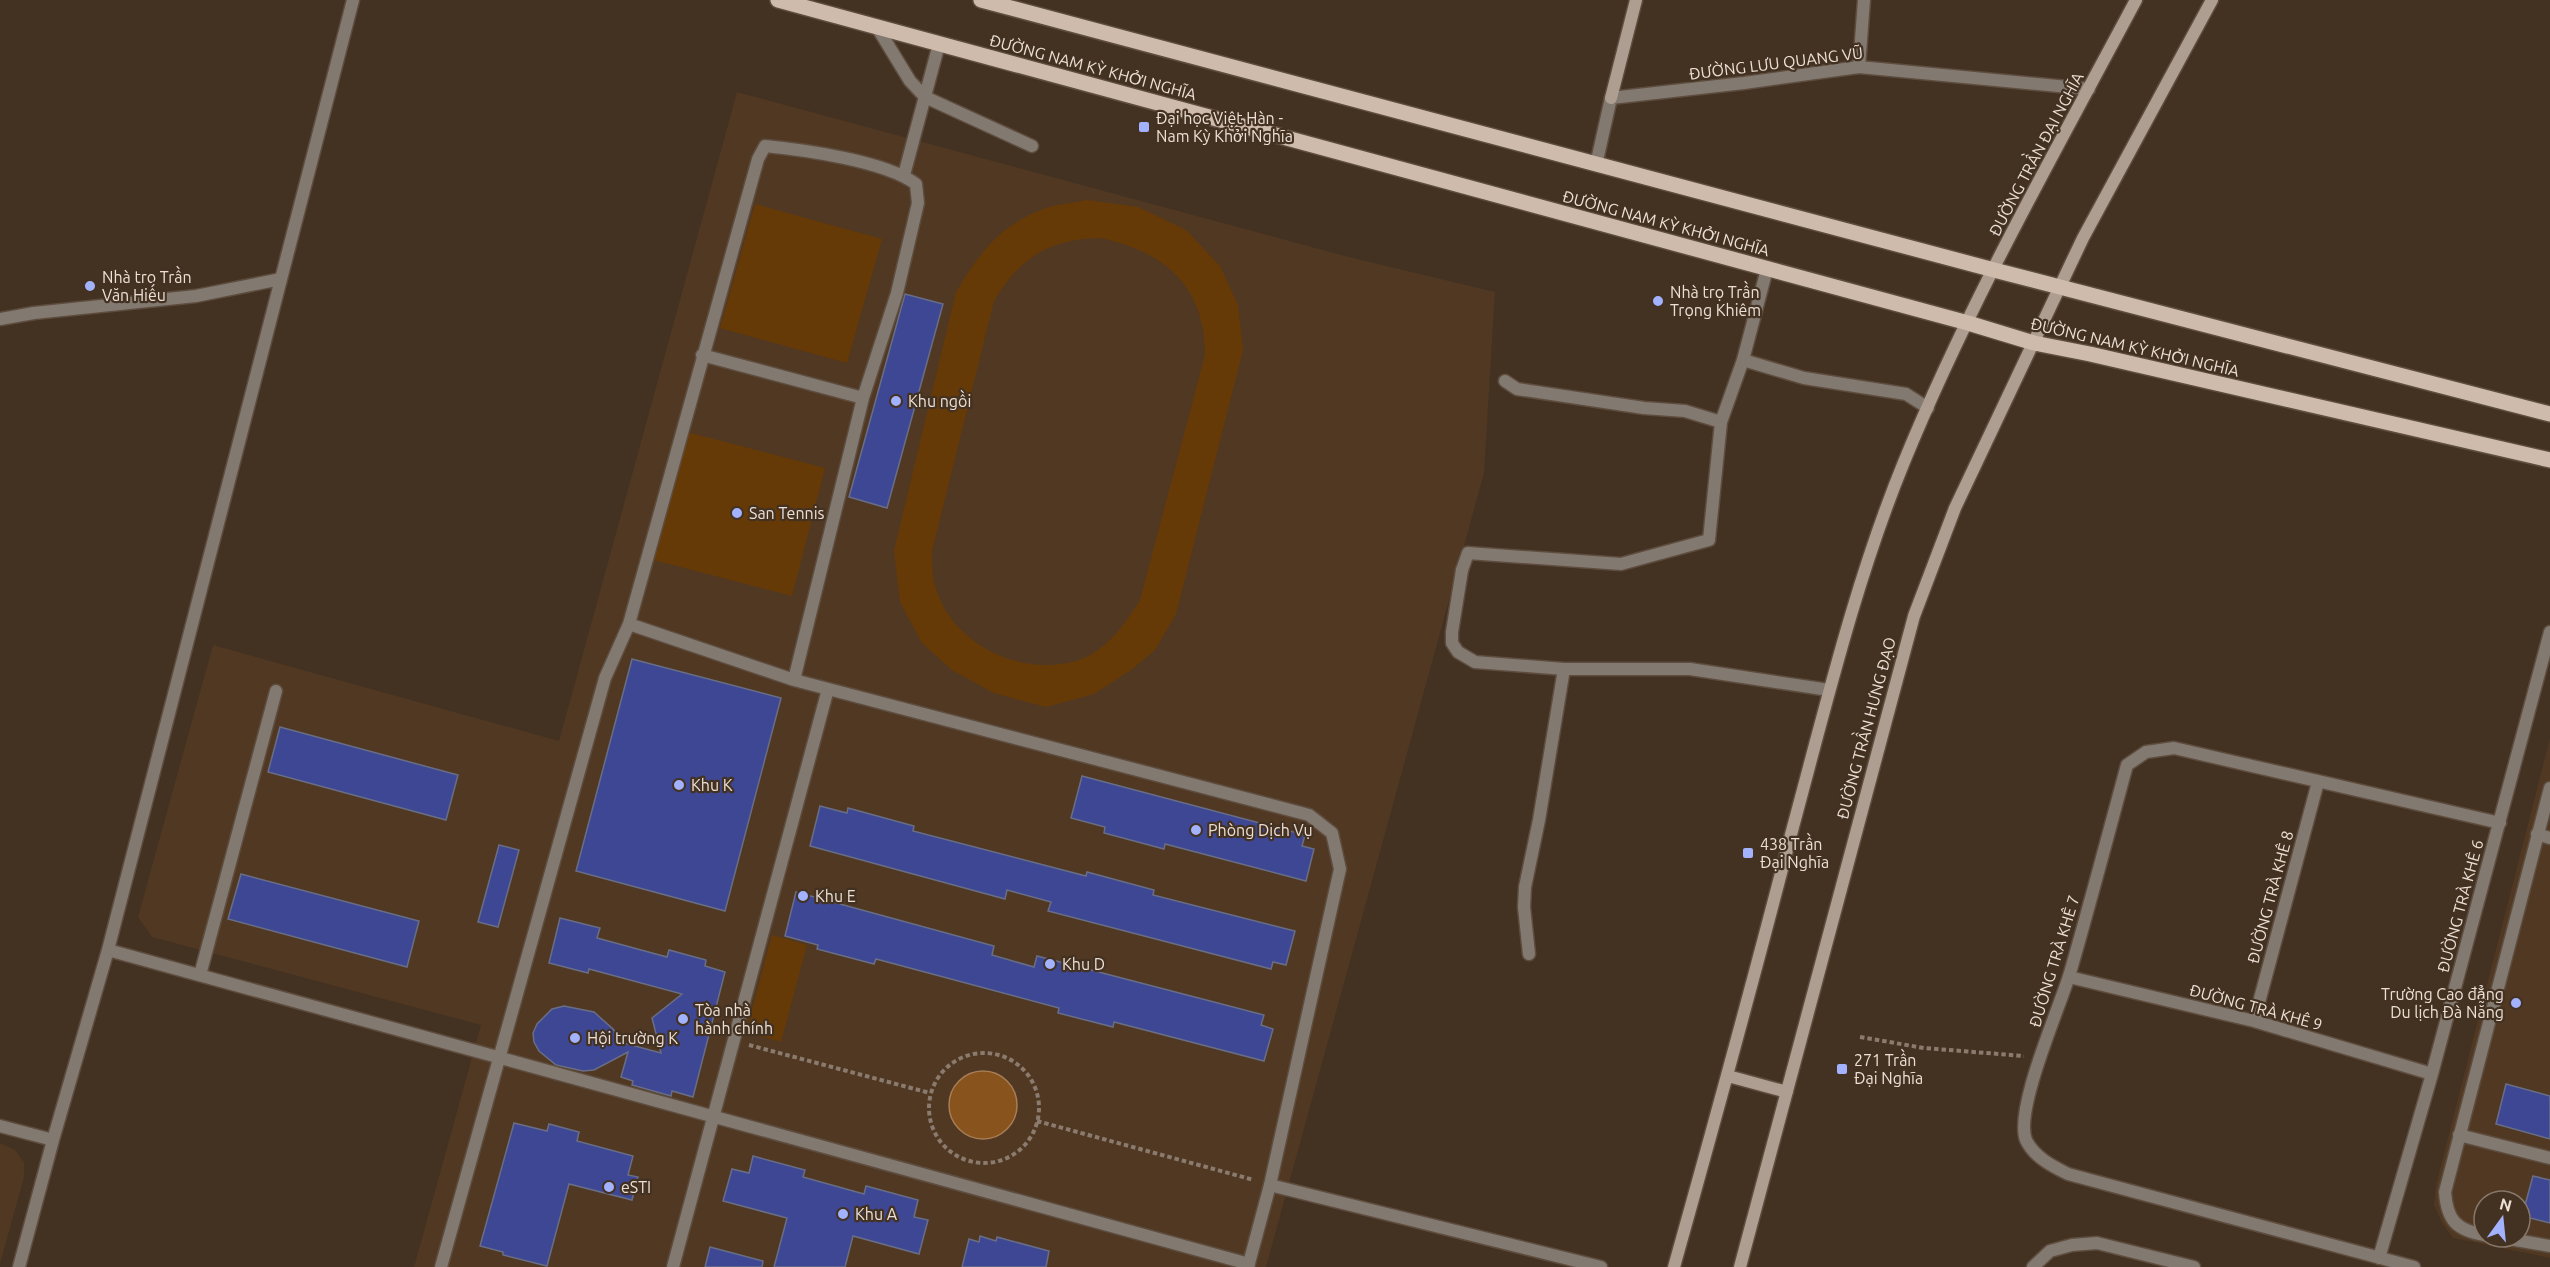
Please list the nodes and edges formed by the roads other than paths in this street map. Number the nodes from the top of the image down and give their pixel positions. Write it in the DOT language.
graph roads {
  1 [pos="353,0"];
  2 [pos="778,0"];
  3 [pos="981,0"];
  4 [pos="1636,0"];
  5 [pos="1864,0"];
  6 [pos="2136,0"];
  7 [pos="2212,0"];
  8 [pos="877,27"];
  9 [pos="939,44"];
  10 [pos="1859,67"];
  11 [pos="2088,89"];
  12 [pos="925,97"];
  13 [pos="1611,98"];
  14 [pos="1032,146"];
  15 [pos="1596,165"];
  16 [pos="903,175"];
  17 [pos="1767,269"];
  18 [pos="1994,270"];
  19 [pos="281,279"];
  20 [pos="2061,288"];
  21 [pos="0,319"];
  22 [pos="1968,323"];
  23 [pos="2034,343"];
  24 [pos="702,355"];
  25 [pos="1743,360"];
  26 [pos="1505,381"];
  27 [pos="863,398"];
  28 [pos="1928,408"];
  29 [pos="2550,414"];
  30 [pos="1720,422"];
  31 [pos="2550,460"];
  32 [pos="629,624"];
  33 [pos="2550,632"];
  34 [pos="1564,669"];
  35 [pos="794,680"];
  36 [pos="828,689"];
  37 [pos="1829,690"];
  38 [pos="276,691"];
  39 [pos="2318,782"];
  40 [pos="2550,788"];
  41 [pos="2500,823"];
  42 [pos="2537,834"];
  43 [pos="2550,838"];
  44 [pos="108,950"];
  45 [pos="1529,954"];
  46 [pos="200,975"];
  47 [pos="2069,976"];
  48 [pos="2254,1021"];
  49 [pos="501,1058"];
  50 [pos="2432,1074"];
  51 [pos="1728,1076"];
  52 [pos="1787,1092"];
  53 [pos="713,1118"];
  54 [pos="0,1126"];
  55 [pos="2459,1135"];
  56 [pos="52,1140"];
  57 [pos="2550,1158"];
  58 [pos="1270,1185"];
  59 [pos="2472,1230"];
  60 [pos="2532,1243"];
  61 [pos="2550,1246"];
  62 [pos="2379,1258"];
  63 [pos="1248,1265"];
  64 [pos="19,1267"];
  65 [pos="441,1267"];
  66 [pos="673,1267"];
  67 [pos="1601,1267"];
  68 [pos="1674,1267"];
  69 [pos="1740,1267"];
  70 [pos="2033,1267"];
  71 [pos="2194,1267"];
  72 [pos="2414,1267"];
  1 -- 19 [label="street"];
  2 -- 8 [label="main road, ĐƯỜNG NAM KỲ KHỞI NGHĨA"];
  3 -- 15 [label="main road"];
  4 -- 13 [label="main road"];
  5 -- 10 [label="street"];
  6 -- 11 [label="main road, ĐƯỜNG TRẦN ĐẠI NGHĨA"];
  7 -- 20 [label="main road"];
  8 -- 9 [label="main road, ĐƯỜNG NAM KỲ KHỞI NGHĨA"];
  8 -- 12 [label="street"];
  9 -- 12 [label="street"];
  9 -- 17 [label="main road, ĐƯỜNG NAM KỲ KHỞI NGHĨA"];
  10 -- 11 [label="street, ĐƯỜNG LƯU QUANG VŨ"];
  10 -- 13 [label="street, ĐƯỜNG LƯU QUANG VŨ"];
  11 -- 18 [label="main road, ĐƯỜNG TRẦN ĐẠI NGHĨA"];
  12 -- 14 [label="street"];
  12 -- 16 [label="street"];
  13 -- 15 [label="street"];
  15 -- 18 [label="main road"];
  16 -- 24 [label="street"];
  16 -- 27 [label="street"];
  17 -- 22 [label="main road, ĐƯỜNG NAM KỲ KHỞI NGHĨA"];
  17 -- 25 [label="street"];
  18 -- 20 [label="main road"];
  18 -- 22 [label="main road, ĐƯỜNG TRẦN ĐẠI NGHĨA"];
  19 -- 21 [label="street"];
  19 -- 44 [label="street"];
  20 -- 23 [label="main road, ĐƯỜNG TRẦN HƯNG ĐẠO"];
  20 -- 29 [label="main road"];
  22 -- 23 [label="main road, ĐƯỜNG NAM KỲ KHỞI NGHĨA"];
  22 -- 28 [label="main road"];
  23 -- 31 [label="main road, ĐƯỜNG NAM KỲ KHỞI NGHĨA"];
  23 -- 52 [label="main road, ĐƯỜNG TRẦN HƯNG ĐẠO"];
  24 -- 27 [label="street"];
  24 -- 32 [label="street"];
  25 -- 28 [label="street"];
  25 -- 30 [label="street"];
  26 -- 30 [label="street"];
  27 -- 35 [label="street"];
  28 -- 37 [label="main road"];
  30 -- 34 [label="street"];
  32 -- 35 [label="street"];
  32 -- 49 [label="street"];
  33 -- 41 [label="street, ĐƯỜNG TRÀ KHÊ 6"];
  34 -- 37 [label="street"];
  34 -- 45 [label="street"];
  35 -- 36 [label="street"];
  36 -- 53 [label="street"];
  36 -- 58 [label="street"];
  37 -- 51 [label="main road"];
  38 -- 46 [label="street"];
  39 -- 41 [label="street, ĐƯỜNG TRÀ KHÊ 7"];
  39 -- 47 [label="street, ĐƯỜNG TRÀ KHÊ 7"];
  39 -- 48 [label="street, ĐƯỜNG TRÀ KHÊ 8"];
  40 -- 42 [label="street"];
  41 -- 50 [label="street, ĐƯỜNG TRÀ KHÊ 6"];
  42 -- 43 [label="street"];
  42 -- 55 [label="street"];
  44 -- 46 [label="street"];
  44 -- 56 [label="street"];
  46 -- 49 [label="street"];
  47 -- 48 [label="street, ĐƯỜNG TRÀ KHÊ 9"];
  47 -- 62 [label="street, ĐƯỜNG TRÀ KHÊ 7"];
  48 -- 50 [label="street, ĐƯỜNG TRÀ KHÊ 9"];
  49 -- 53 [label="street"];
  49 -- 65 [label="street"];
  50 -- 62 [label="street, ĐƯỜNG TRÀ KHÊ 6"];
  51 -- 52 [label="main road"];
  51 -- 68 [label="main road"];
  52 -- 69 [label="main road, ĐƯỜNG TRẦN HƯNG ĐẠO"];
  53 -- 63 [label="street"];
  53 -- 66 [label="street"];
  54 -- 56 [label="street"];
  55 -- 57 [label="street"];
  55 -- 59 [label="street"];
  56 -- 64 [label="street"];
  58 -- 63 [label="street"];
  58 -- 67 [label="street"];
  60 -- 61 [label="street"];
  62 -- 72 [label="street, ĐƯỜNG TRÀ KHÊ 7"];
  70 -- 71 [label="street"];
}
